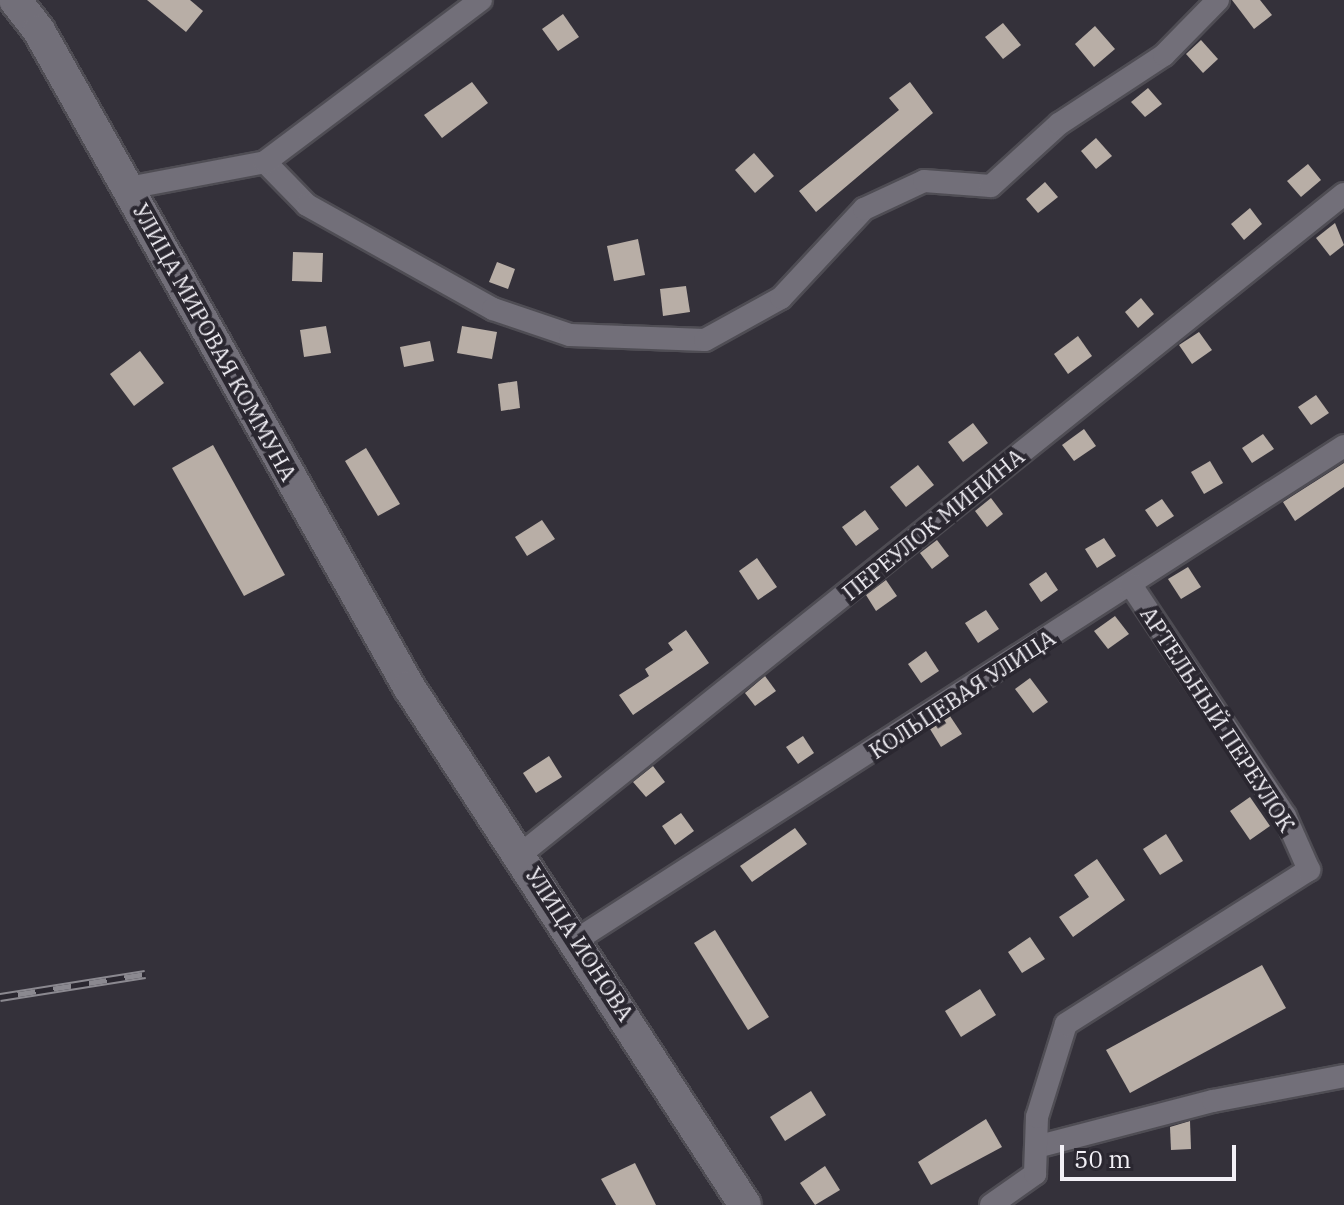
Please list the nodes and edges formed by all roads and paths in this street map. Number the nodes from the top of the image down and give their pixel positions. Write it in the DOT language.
graph roads {
  1 [pos="15,0"];
  2 [pos="481,0"];
  3 [pos="1218,0"];
  4 [pos="265,162"];
  5 [pos="128,188"];
  6 [pos="1344,194"];
  7 [pos="1344,446"];
  8 [pos="1131,585"];
  9 [pos="409,687"];
  10 [pos="521,854"];
  11 [pos="578,939"];
  12 [pos="1344,1076"];
  13 [pos="1036,1147"];
  14 [pos="745,1205"];
  15 [pos="991,1205"];
  1 -- 5 [label="main road, УЛИЦА МИРОВАЯ КОММУНА"];
  2 -- 4 [label="street"];
  3 -- 4 [label="street"];
  4 -- 5 [label="street"];
  5 -- 9 [label="main road, УЛИЦА МИРОВАЯ КОММУНА"];
  6 -- 10 [label="street, ПЕРЕУЛОК МИНИНА"];
  7 -- 8 [label="street, КОЛЬЦЕВАЯ УЛИЦА"];
  8 -- 11 [label="street, КОЛЬЦЕВАЯ УЛИЦА"];
  8 -- 13 [label="street, АРТЕЛЬНЫЙ ПЕРЕУЛОК"];
  9 -- 10 [label="main road, УЛИЦА ИОНОВА"];
  10 -- 11 [label="main road, УЛИЦА ИОНОВА"];
  11 -- 14 [label="main road, УЛИЦА ИОНОВА"];
  12 -- 13 [label="street"];
  13 -- 15 [label="street, АРТЕЛЬНЫЙ ПЕРЕУЛОК"];
}
